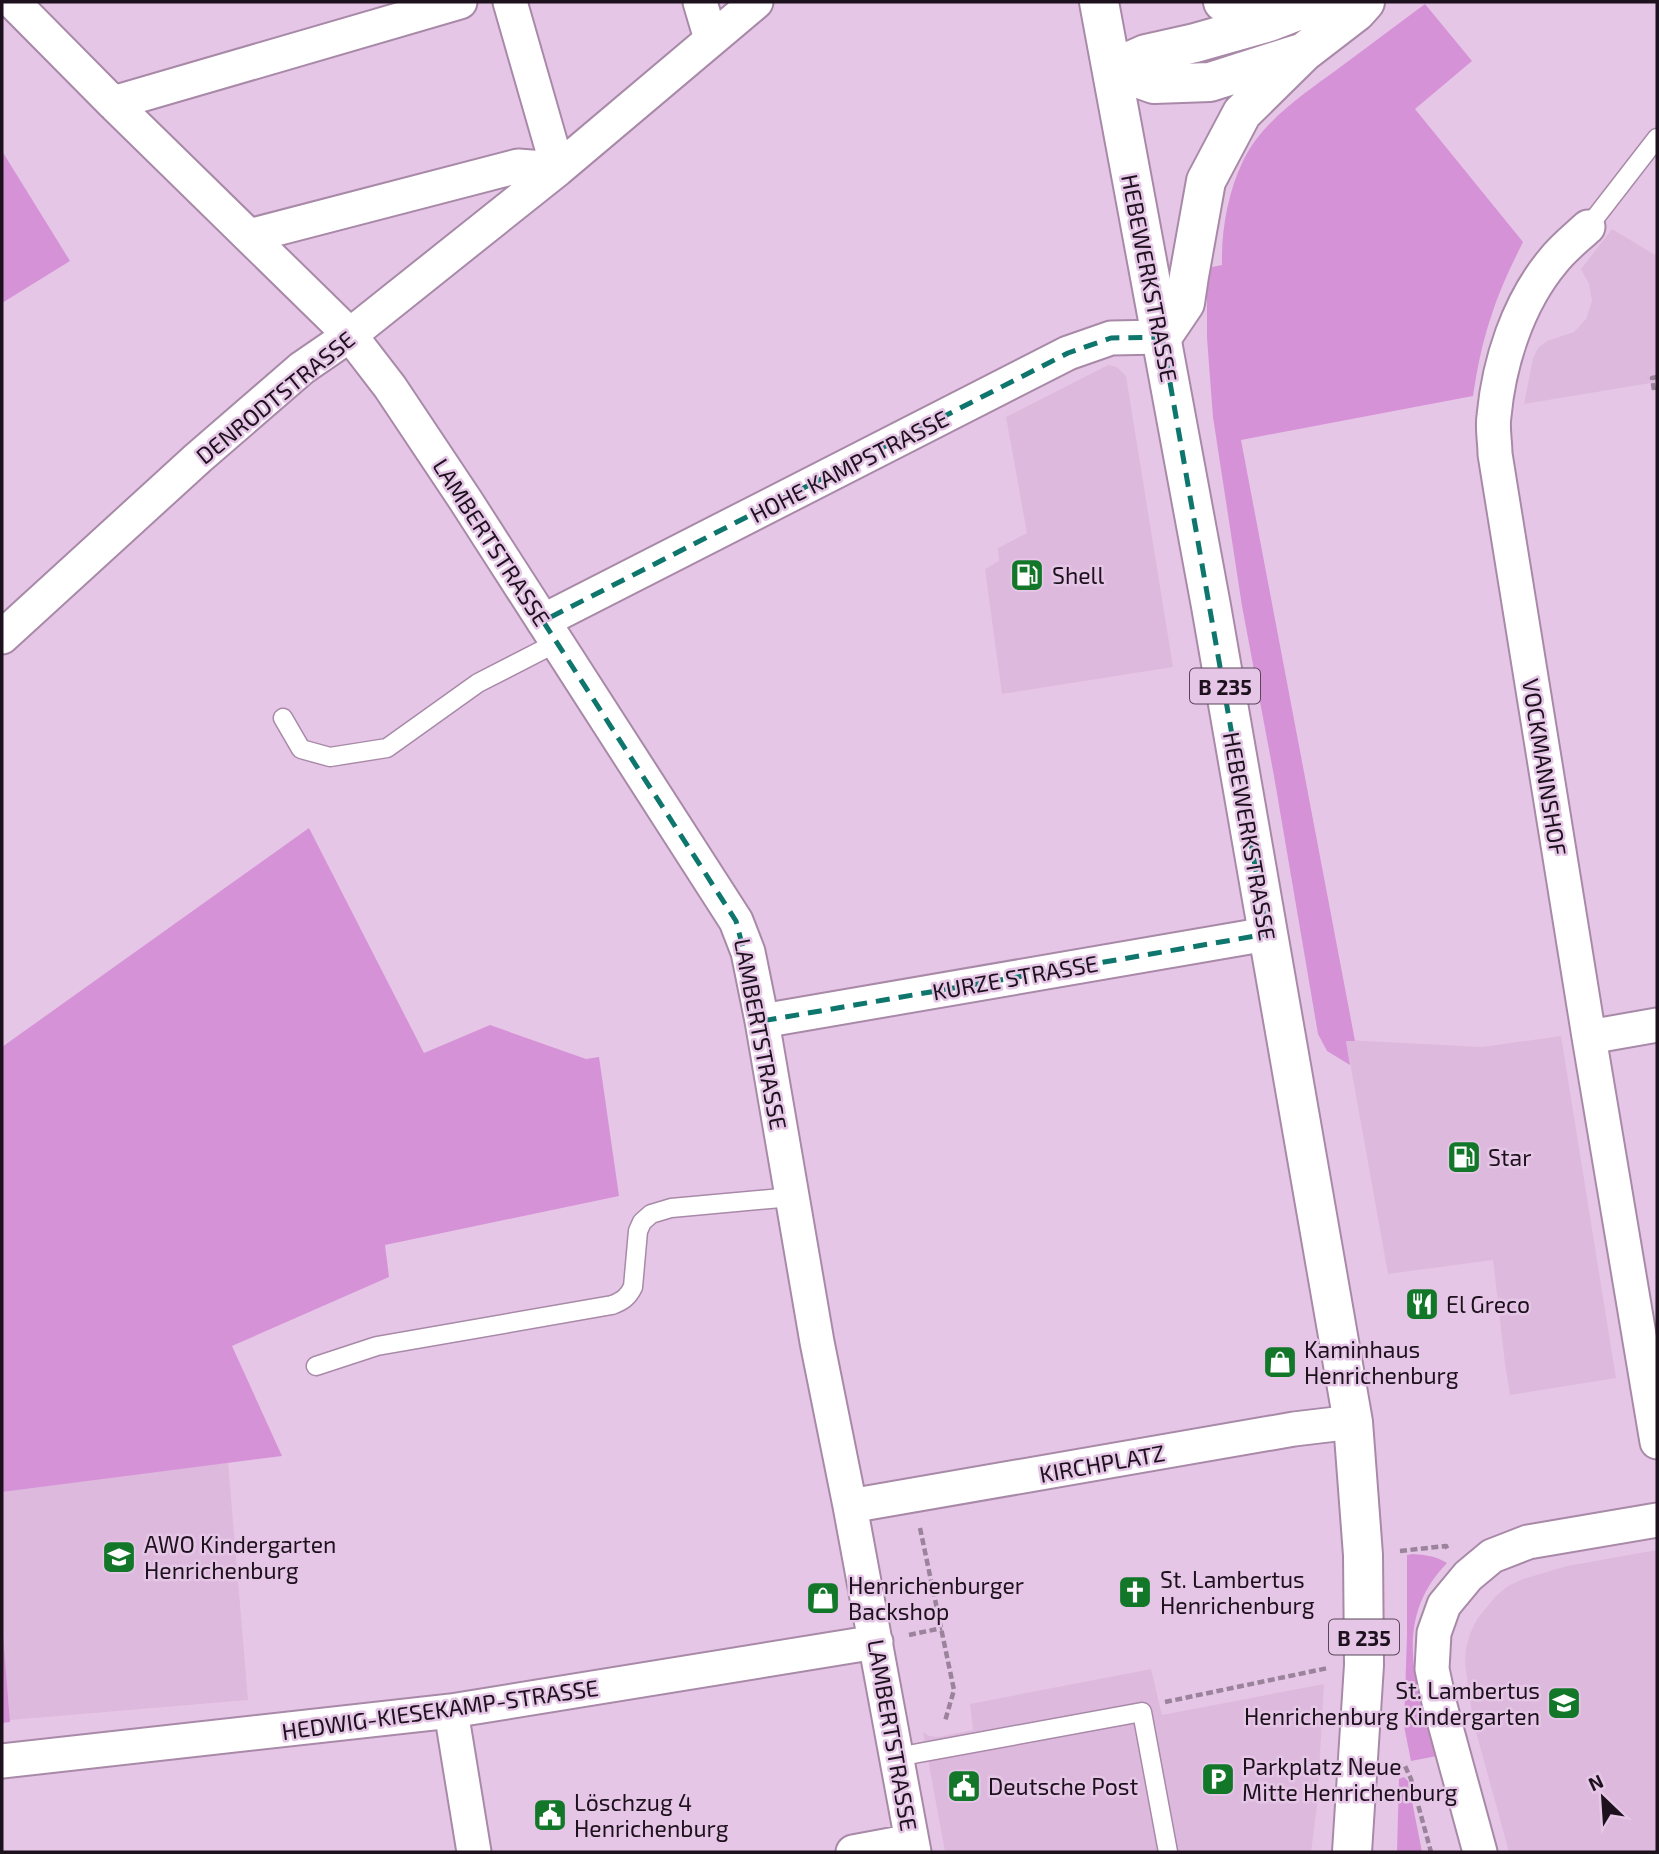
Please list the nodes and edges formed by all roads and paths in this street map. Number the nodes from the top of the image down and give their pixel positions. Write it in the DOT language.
graph roads {
  1 [pos="13,2"];
  2 [pos="460,2"];
  3 [pos="510,2"];
  4 [pos="700,2"];
  5 [pos="756,2"];
  6 [pos="1099,2"];
  7 [pos="1223,2"];
  8 [pos="1298,2"];
  9 [pos="1321,2"];
  10 [pos="1364,2"];
  11 [pos="712,39"];
  12 [pos="1304,52"];
  13 [pos="1112,69"];
  14 [pos="113,103"];
  15 [pos="1657,138"];
  16 [pos="558,169"];
  17 [pos="1588,227"];
  18 [pos="249,236"];
  19 [pos="350,335"];
  20 [pos="1162,337"];
  21 [pos="1657,377"];
  22 [pos="1654,390"];
  23 [pos="551,632"];
  24 [pos="2,637"];
  25 [pos="283,718"];
  26 [pos="1267,934"];
  27 [pos="762,1021"];
  28 [pos="1657,1025"];
  29 [pos="1589,1037"];
  30 [pos="792,1197"];
  31 [pos="316,1366"];
  32 [pos="1353,1422"];
  33 [pos="1657,1442"];
  34 [pos="913,1495"];
  35 [pos="850,1506"];
  36 [pos="1657,1520"];
  37 [pos="1363,1555"];
  38 [pos="1468,1576"];
  39 [pos="876,1642"];
  40 [pos="1364,1665"];
  41 [pos="451,1712"];
  42 [pos="1142,1712"];
  43 [pos="938,1749"];
  44 [pos="897,1757"];
  45 [pos="1358,1758"];
  46 [pos="2,1762"];
  47 [pos="914,1847"];
  48 [pos="474,1852"];
  49 [pos="853,1852"];
  50 [pos="1168,1852"];
  51 [pos="1352,1852"];
  52 [pos="1432,1852"];
  53 [pos="1480,1852"];
  1 -- 14 [label="street, LAMBERTSTRASSE"];
  2 -- 14 [label="street"];
  3 -- 16 [label="street"];
  4 -- 11 [label="street"];
  5 -- 11 [label="street, DENRODTSTRASSE"];
  6 -- 13 [label="main road, HEBEWERKSTRASSE / B 235"];
  7 -- 8 [label="main road"];
  9 -- 13 [label="main road"];
  10 -- 12 [label="main road"];
  11 -- 16 [label="street, DENRODTSTRASSE"];
  12 -- 13 [label="main road"];
  12 -- 20 [label="main road"];
  13 -- 20 [label="main road, HEBEWERKSTRASSE / B 235"];
  14 -- 18 [label="street, LAMBERTSTRASSE"];
  15 -- 17 [label="lane, VOCKMANNSHOF"];
  16 -- 18 [label="street"];
  16 -- 19 [label="street, DENRODTSTRASSE"];
  17 -- 29 [label="street, VOCKMANNSHOF"];
  18 -- 19 [label="street, LAMBERTSTRASSE"];
  19 -- 23 [label="street, LAMBERTSTRASSE"];
  19 -- 24 [label="street, DENRODTSTRASSE"];
  20 -- 23 [label="street, HOHE KAMPSTRASSE"];
  20 -- 26 [label="main road, HEBEWERKSTRASSE / B 235"];
  21 -- 22 [label="path"];
  23 -- 25 [label="lane"];
  23 -- 27 [label="street, LAMBERTSTRASSE"];
  26 -- 27 [label="street, KURZE STRASSE"];
  26 -- 32 [label="main road, HEBEWERKSTRASSE / B 235"];
  27 -- 30 [label="street, LAMBERTSTRASSE"];
  28 -- 29 [label="street"];
  29 -- 33 [label="street, VOCKMANNSHOF"];
  30 -- 31 [label="lane"];
  30 -- 35 [label="street, LAMBERTSTRASSE"];
  32 -- 34 [label="street, KIRCHPLATZ"];
  32 -- 37 [label="main road, B 235"];
  34 -- 35 [label="street, KIRCHPLATZ"];
  34 -- 43 [label="path"];
  35 -- 39 [label="street, LAMBERTSTRASSE"];
  36 -- 38 [label="street"];
  37 -- 38 [label="path"];
  37 -- 40 [label="main road, B 235"];
  38 -- 53 [label="street"];
  39 -- 41 [label="street, HEDWIG-KIESEKAMP-STRASSE"];
  39 -- 44 [label="street, LAMBERTSTRASSE"];
  40 -- 42 [label="path"];
  40 -- 45 [label="main road, B 235"];
  41 -- 46 [label="street, HEDWIG-KIESEKAMP-STRASSE"];
  41 -- 48 [label="street"];
  42 -- 43 [label="lane"];
  42 -- 50 [label="lane"];
  43 -- 44 [label="lane"];
  44 -- 47 [label="street, LAMBERTSTRASSE"];
  45 -- 51 [label="main road, B 235"];
  45 -- 52 [label="path"];
  47 -- 49 [label="street"];
}
